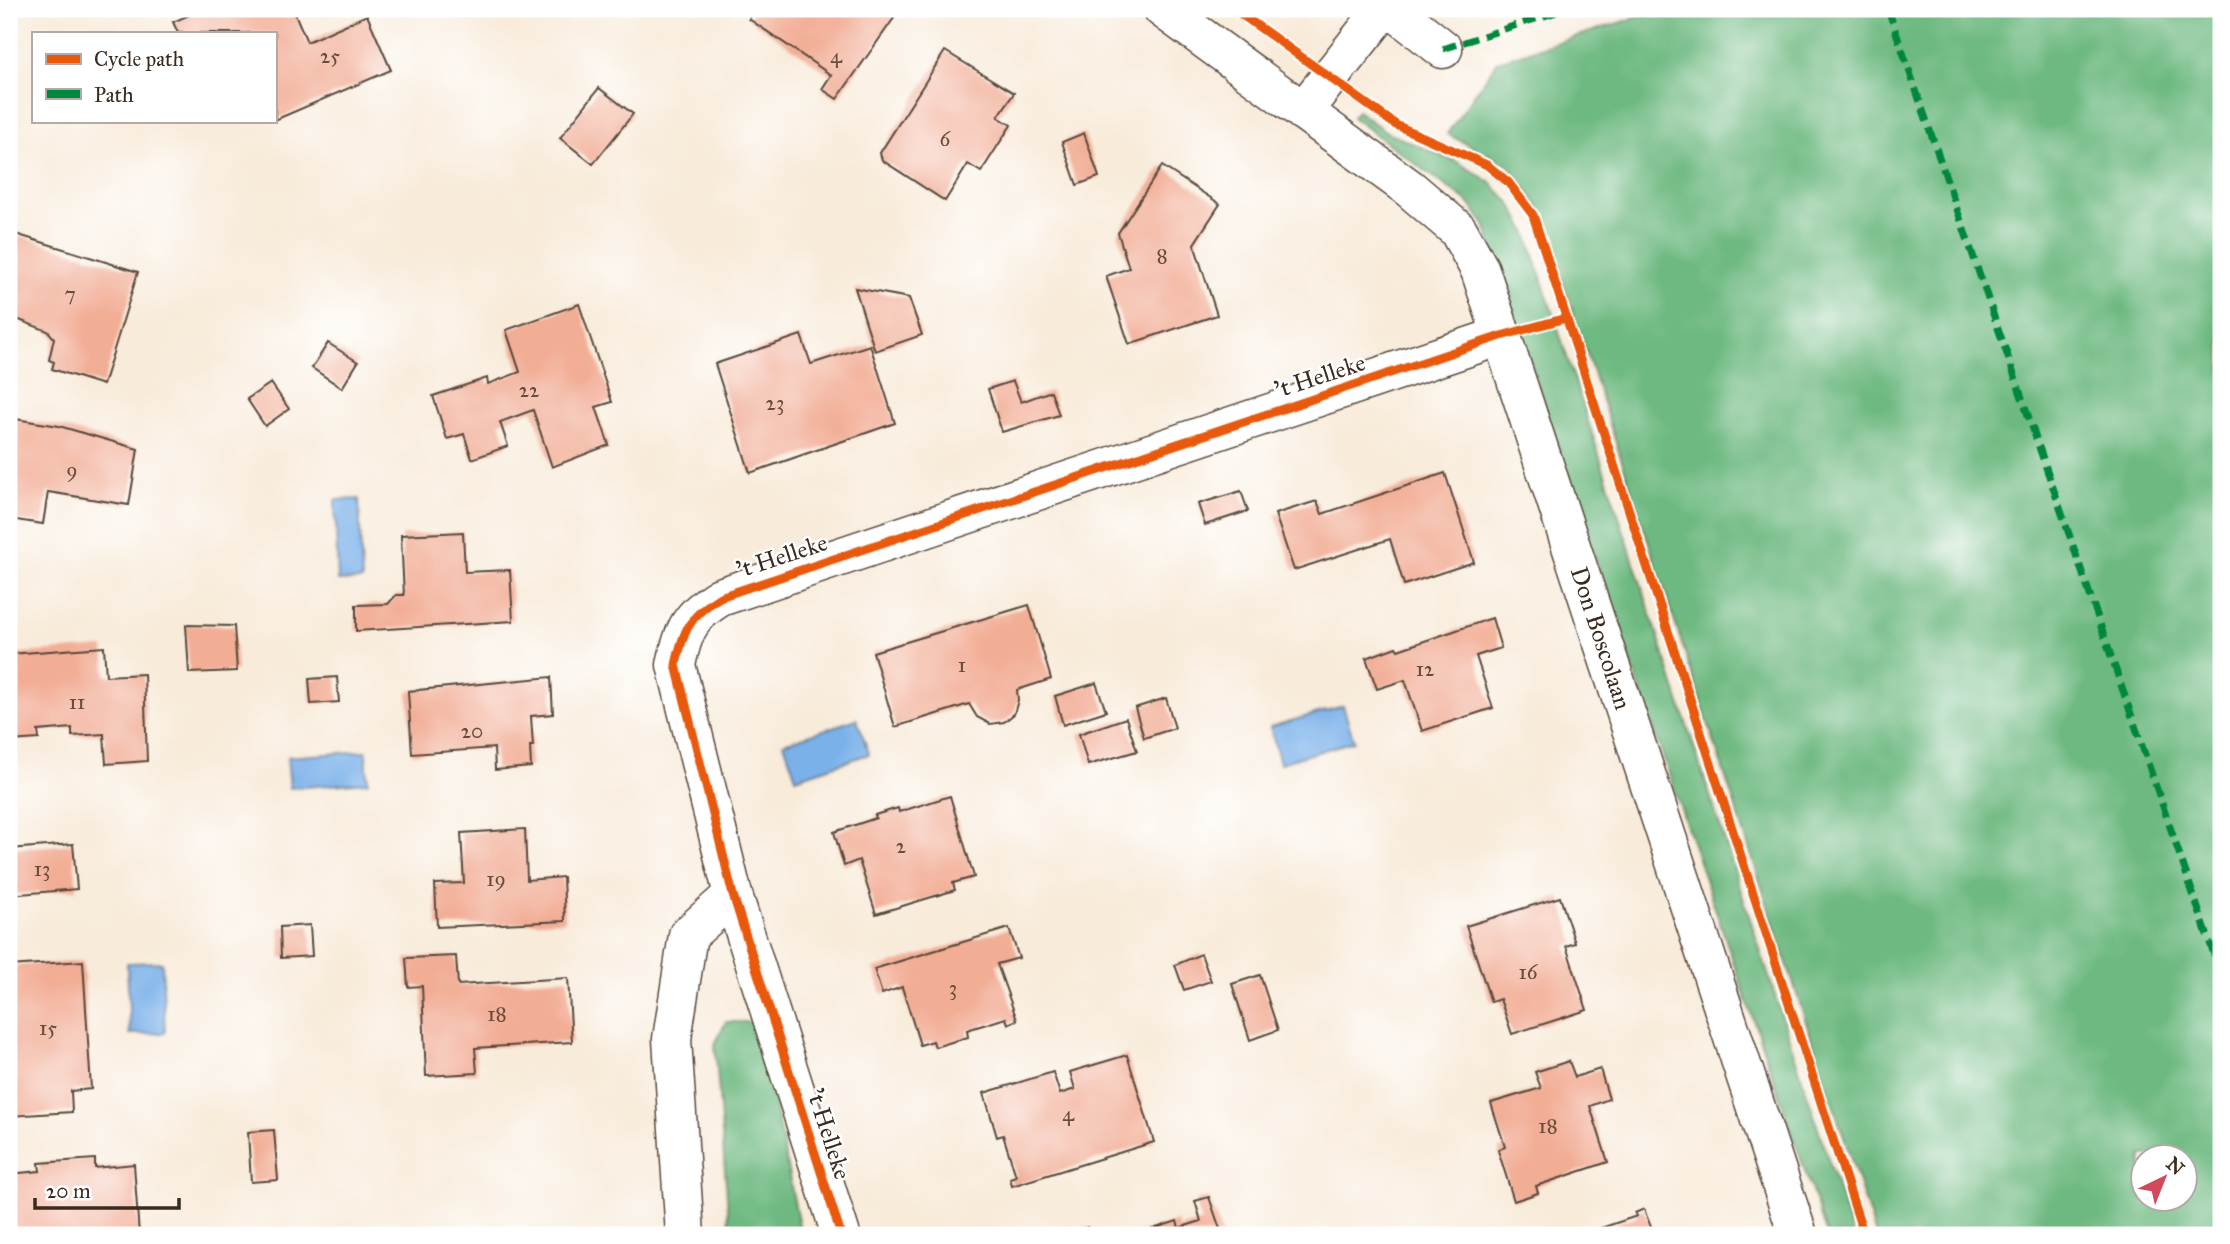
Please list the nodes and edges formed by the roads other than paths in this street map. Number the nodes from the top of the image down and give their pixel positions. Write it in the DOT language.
graph roads {
  1 [pos="1163,9"];
  2 [pos="1383,9"];
  3 [pos="1443,49"];
  4 [pos="1303,111"];
  5 [pos="1501,336"];
  6 [pos="733,895"];
  7 [pos="685,1235"];
  8 [pos="841,1235"];
  9 [pos="1798,1235"];
  1 -- 4 [label="street, Don Boscolaan"];
  2 -- 3 [label="street"];
  2 -- 4 [label="street"];
  4 -- 5 [label="street, Don Boscolaan"];
  5 -- 6 [label="street, 't Helleke"];
  5 -- 9 [label="street, Don Boscolaan"];
  6 -- 7 [label="street"];
  6 -- 8 [label="street, 't Helleke"];
}
